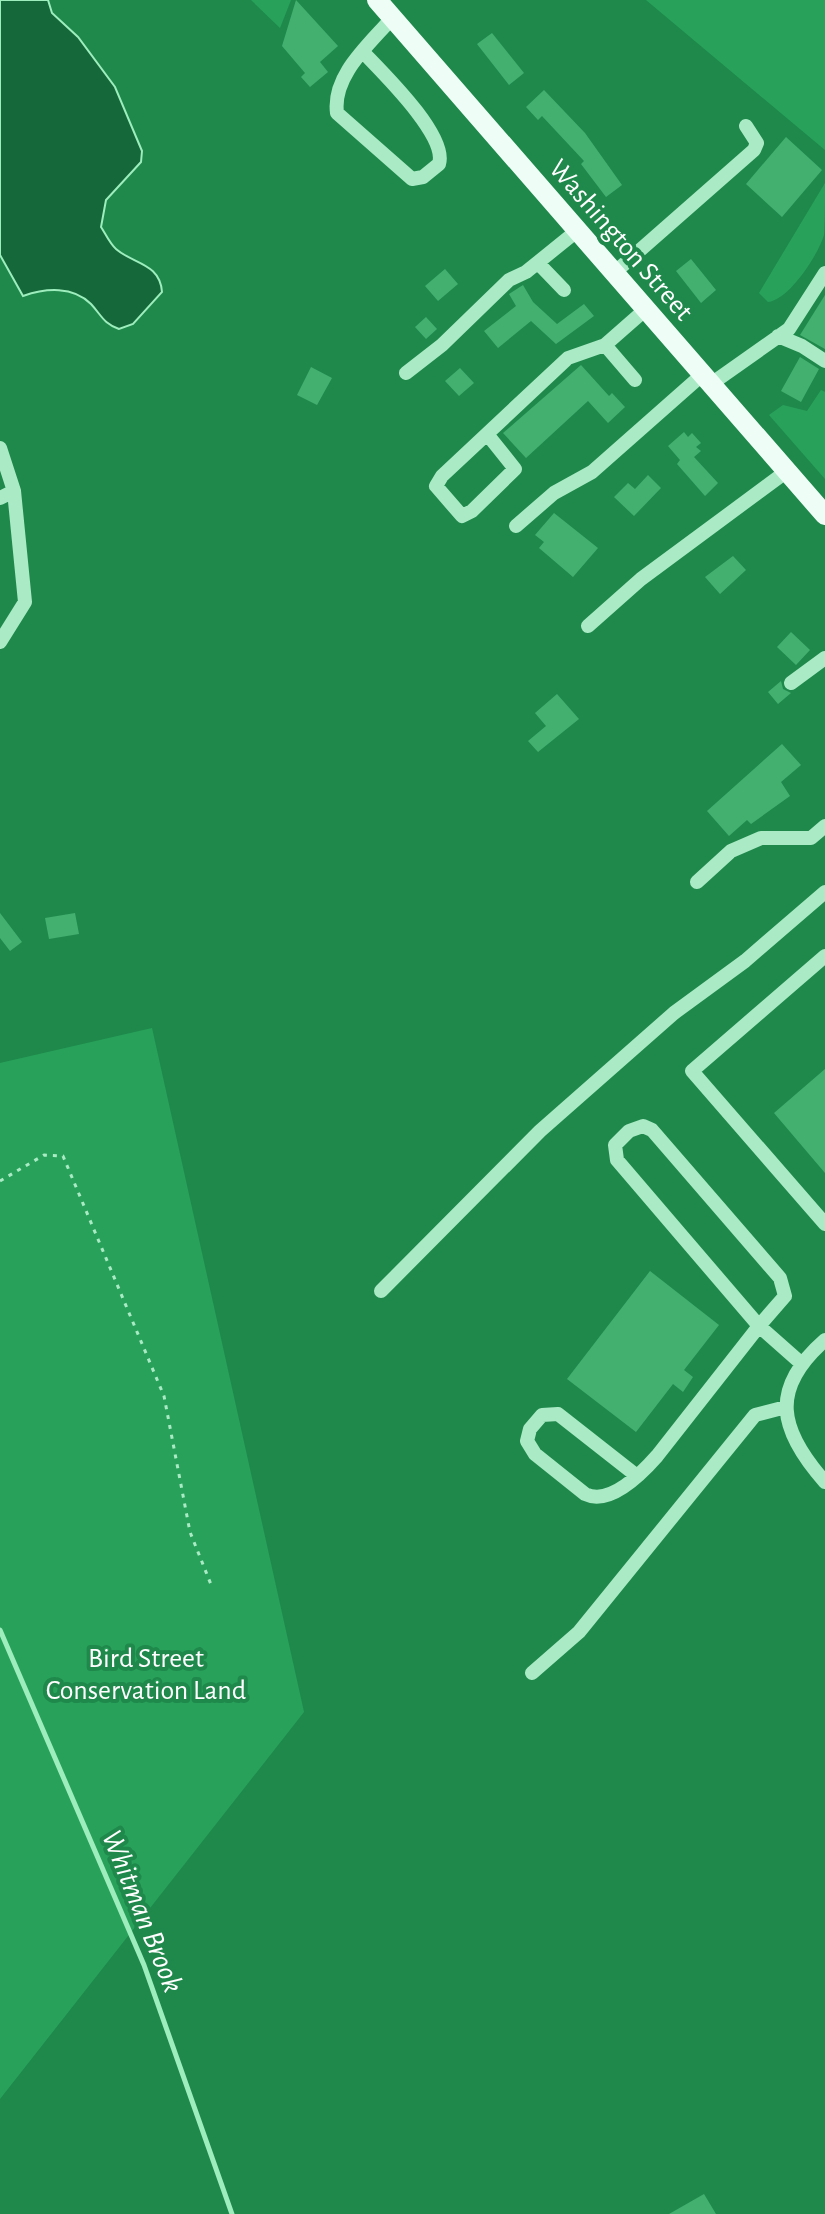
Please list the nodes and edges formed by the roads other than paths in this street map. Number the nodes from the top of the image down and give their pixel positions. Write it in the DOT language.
graph roads {
  1 [pos="377,0"];
  2 [pos="392,18"];
  3 [pos="363,52"];
  4 [pos="746,126"];
  5 [pos="578,230"];
  6 [pos="538,263"];
  7 [pos="614,273"];
  8 [pos="825,273"];
  9 [pos="564,290"];
  10 [pos="646,309"];
  11 [pos="778,336"];
  12 [pos="605,345"];
  13 [pos="825,361"];
  14 [pos="406,373"];
  15 [pos="707,379"];
  16 [pos="635,380"];
  17 [pos="487,434"];
  18 [pos="0,448"];
  19 [pos="787,471"];
  20 [pos="14,491"];
  21 [pos="0,498"];
  22 [pos="825,515"];
  23 [pos="516,526"];
  24 [pos="588,626"];
  25 [pos="0,642"];
  26 [pos="825,658"];
  27 [pos="791,683"];
  28 [pos="825,826"];
  29 [pos="697,882"];
  30 [pos="825,892"];
  31 [pos="825,956"];
  32 [pos="825,1224"];
  33 [pos="381,1291"];
  34 [pos="759,1326"];
  35 [pos="825,1340"];
  36 [pos="802,1364"];
  37 [pos="787,1415"];
  38 [pos="637,1476"];
  39 [pos="825,1482"];
  40 [pos="532,1673"];
  1 -- 2 [label="main road, Washington Street"];
  2 -- 3 [label="street"];
  2 -- 5 [label="main road, Washington Street"];
  3 -- 3 [label="street"];
  4 -- 7 [label="street"];
  5 -- 6 [label="street"];
  5 -- 7 [label="main road, Washington Street"];
  6 -- 9 [label="street"];
  6 -- 14 [label="street"];
  7 -- 10 [label="main road, Washington Street"];
  8 -- 11 [label="street"];
  10 -- 12 [label="street"];
  10 -- 15 [label="main road, Washington Street"];
  11 -- 13 [label="street"];
  11 -- 15 [label="street"];
  12 -- 16 [label="street"];
  12 -- 17 [label="street"];
  15 -- 19 [label="main road, Washington Street"];
  15 -- 23 [label="street"];
  17 -- 17 [label="street"];
  18 -- 20 [label="street"];
  19 -- 22 [label="main road, Washington Street"];
  19 -- 24 [label="street"];
  20 -- 21 [label="street"];
  20 -- 25 [label="street"];
  26 -- 27 [label="street"];
  28 -- 29 [label="street"];
  30 -- 33 [label="street"];
  31 -- 32 [label="street"];
  34 -- 34 [label="street"];
  34 -- 36 [label="street"];
  34 -- 38 [label="street"];
  35 -- 36 [label="street"];
  36 -- 37 [label="street"];
  37 -- 39 [label="street"];
  37 -- 40 [label="street"];
  38 -- 38 [label="street"];
}
